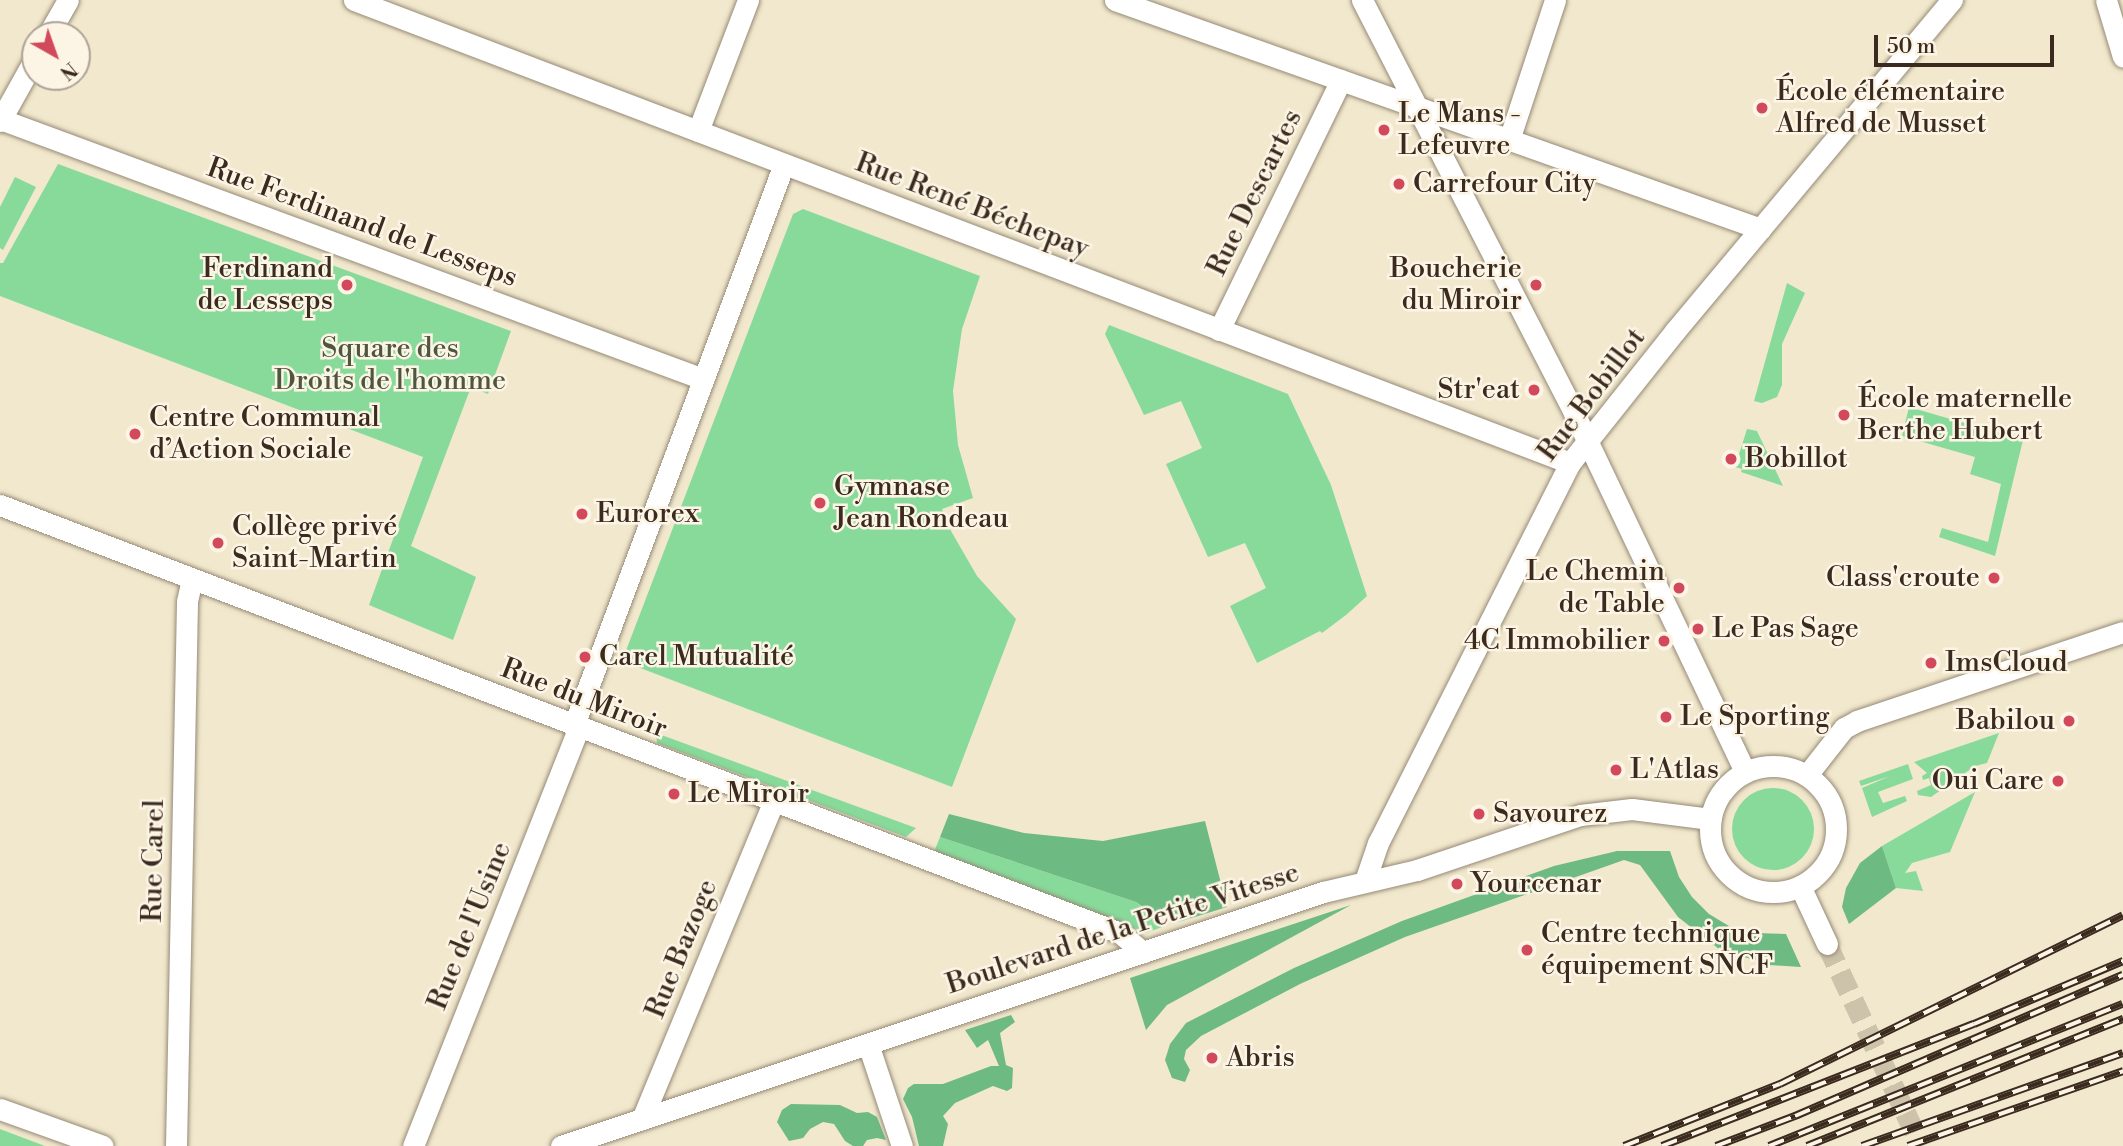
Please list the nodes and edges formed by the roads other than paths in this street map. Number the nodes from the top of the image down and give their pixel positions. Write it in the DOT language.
graph roads {
  1 [pos="68,0"];
  2 [pos="354,0"];
  3 [pos="748,0"];
  4 [pos="1115,0"];
  5 [pos="1362,0"];
  6 [pos="1555,0"];
  7 [pos="1952,0"];
  8 [pos="2106,0"];
  9 [pos="394,7"];
  10 [pos="56,21"];
  11 [pos="2123,57"];
  12 [pos="1341,80"];
  13 [pos="21,83"];
  14 [pos="1417,108"];
  15 [pos="0,120"];
  16 [pos="698,131"];
  17 [pos="1508,140"];
  18 [pos="784,164"];
  19 [pos="1761,229"];
  20 [pos="1219,330"];
  21 [pos="703,379"];
  22 [pos="1587,440"];
  23 [pos="1570,463"];
  24 [pos="0,505"];
  25 [pos="192,579"];
  26 [pos="2123,632"];
  27 [pos="577,726"];
  28 [pos="1745,772"];
  29 [pos="1807,775"];
  30 [pos="774,801"];
  31 [pos="1710,819"];
  32 [pos="1365,881"];
  33 [pos="1800,886"];
  34 [pos="1827,944"];
  35 [pos="1143,952"];
  36 [pos="868,1044"];
  37 [pos="0,1109"];
  38 [pos="642,1119"];
  39 [pos="103,1146"];
  40 [pos="176,1146"];
  41 [pos="413,1146"];
  42 [pos="561,1146"];
  43 [pos="901,1146"];
  1 -- 10 [label="street"];
  2 -- 9 [label="street, Rue René Béchepay"];
  3 -- 16 [label="street"];
  4 -- 12 [label="street"];
  5 -- 14 [label="street"];
  6 -- 17 [label="street"];
  7 -- 19 [label="street, Rue Bobillot"];
  8 -- 11 [label="street"];
  9 -- 16 [label="street, Rue René Béchepay"];
  12 -- 14 [label="street"];
  12 -- 20 [label="street, Rue Descartes"];
  13 -- 15 [label="street"];
  14 -- 17 [label="street"];
  14 -- 22 [label="street"];
  15 -- 21 [label="street, Rue Ferdinand de Lesseps"];
  16 -- 18 [label="street, Rue René Béchepay"];
  17 -- 19 [label="street"];
  18 -- 20 [label="street, Rue René Béchepay"];
  18 -- 21 [label="street, Rue de l'Usine"];
  19 -- 22 [label="street, Rue Bobillot"];
  20 -- 23 [label="street, Rue René Béchepay"];
  21 -- 27 [label="street, Rue de l'Usine"];
  22 -- 23 [label="street, Rue Bobillot"];
  22 -- 28 [label="street"];
  23 -- 32 [label="street, Rue Bobillot"];
  24 -- 25 [label="street, Rue du Miroir"];
  25 -- 27 [label="street, Rue du Miroir"];
  25 -- 40 [label="street, Rue Carel"];
  26 -- 29 [label="street"];
  27 -- 30 [label="street, Rue du Miroir"];
  27 -- 41 [label="street, Rue de l'Usine"];
  28 -- 29 [label="street"];
  28 -- 31 [label="street"];
  29 -- 33 [label="street"];
  30 -- 35 [label="street, Rue du Miroir"];
  30 -- 38 [label="street, Rue Bazoge"];
  31 -- 32 [label="street, Boulevard de la Petite Vitesse"];
  31 -- 33 [label="street"];
  32 -- 35 [label="street, Boulevard de la Petite Vitesse"];
  33 -- 34 [label="street"];
  35 -- 36 [label="street, Boulevard de la Petite Vitesse"];
  36 -- 38 [label="street, Boulevard de la Petite Vitesse"];
  36 -- 43 [label="street"];
  37 -- 39 [label="street"];
  38 -- 42 [label="street, Boulevard de la Petite Vitesse"];
}
